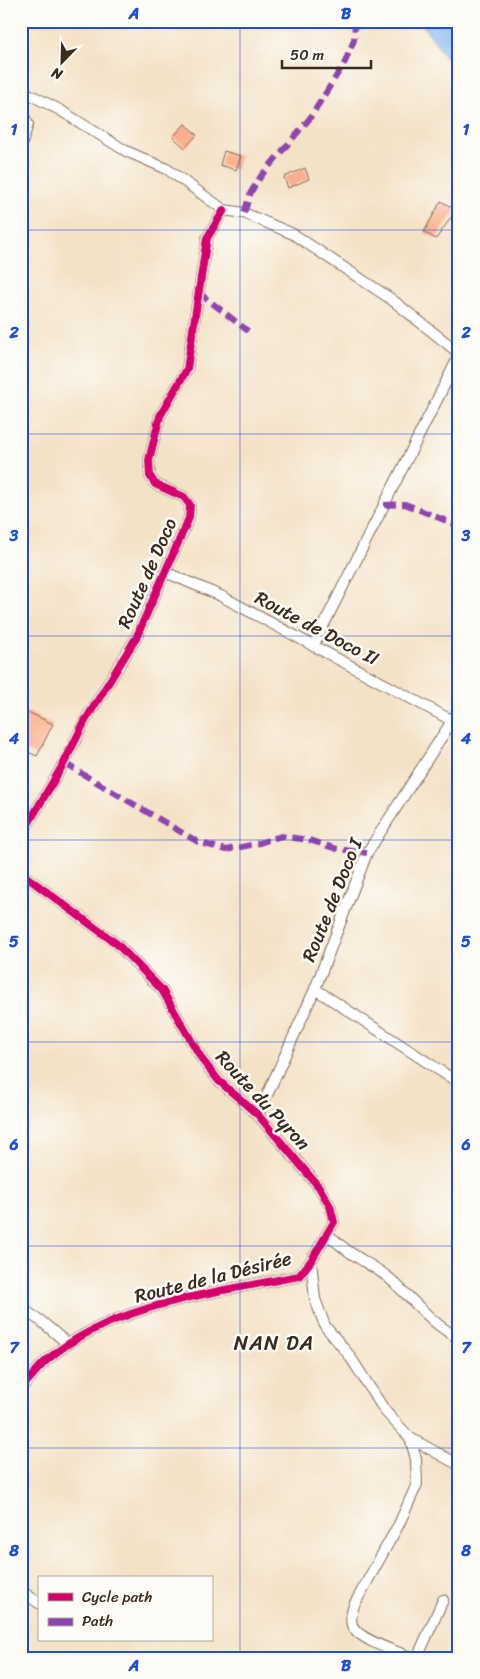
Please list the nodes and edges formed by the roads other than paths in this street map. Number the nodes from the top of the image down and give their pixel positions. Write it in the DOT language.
graph roads {
  1 [pos="21,90"];
  2 [pos="21,111"];
  3 [pos="21,146"];
  4 [pos="224,210"];
  5 [pos="459,355"];
  6 [pos="165,572"];
  7 [pos="313,646"];
  8 [pos="459,710"];
  9 [pos="451,720"];
  10 [pos="21,836"];
  11 [pos="21,873"];
  12 [pos="315,989"];
  13 [pos="459,1083"];
  14 [pos="258,1115"];
  15 [pos="327,1234"];
  16 [pos="312,1261"];
  17 [pos="21,1308"];
  18 [pos="459,1338"];
  19 [pos="68,1344"];
  20 [pos="21,1388"];
  21 [pos="410,1438"];
  22 [pos="459,1465"];
  23 [pos="21,1591"];
  24 [pos="443,1600"];
  25 [pos="38,1602"];
  26 [pos="413,1658"];
  27 [pos="418,1658"];
  1 -- 4 [label="street"];
  2 -- 3 [label="street"];
  4 -- 5 [label="street"];
  4 -- 6 [label="street, Route de Doco"];
  5 -- 7 [label="street"];
  6 -- 7 [label="street, Route de Doco II"];
  6 -- 10 [label="street, Route de Doco"];
  7 -- 9 [label="street, Route de Doco II"];
  8 -- 9 [label="street, Route de Doco I"];
  9 -- 12 [label="street, Route de Doco I"];
  11 -- 14 [label="street, Route du Pyron"];
  12 -- 13 [label="street"];
  12 -- 14 [label="street, Route de Doco I"];
  14 -- 15 [label="street, Route du Pyron"];
  15 -- 16 [label="street, Route du Pyron"];
  15 -- 18 [label="street"];
  16 -- 19 [label="street, Route de la Désirée"];
  16 -- 21 [label="street"];
  17 -- 19 [label="street"];
  19 -- 20 [label="street, Route de la Désirée"];
  21 -- 22 [label="street"];
  21 -- 26 [label="street"];
  23 -- 25 [label="street"];
  24 -- 27 [label="street"];
}
